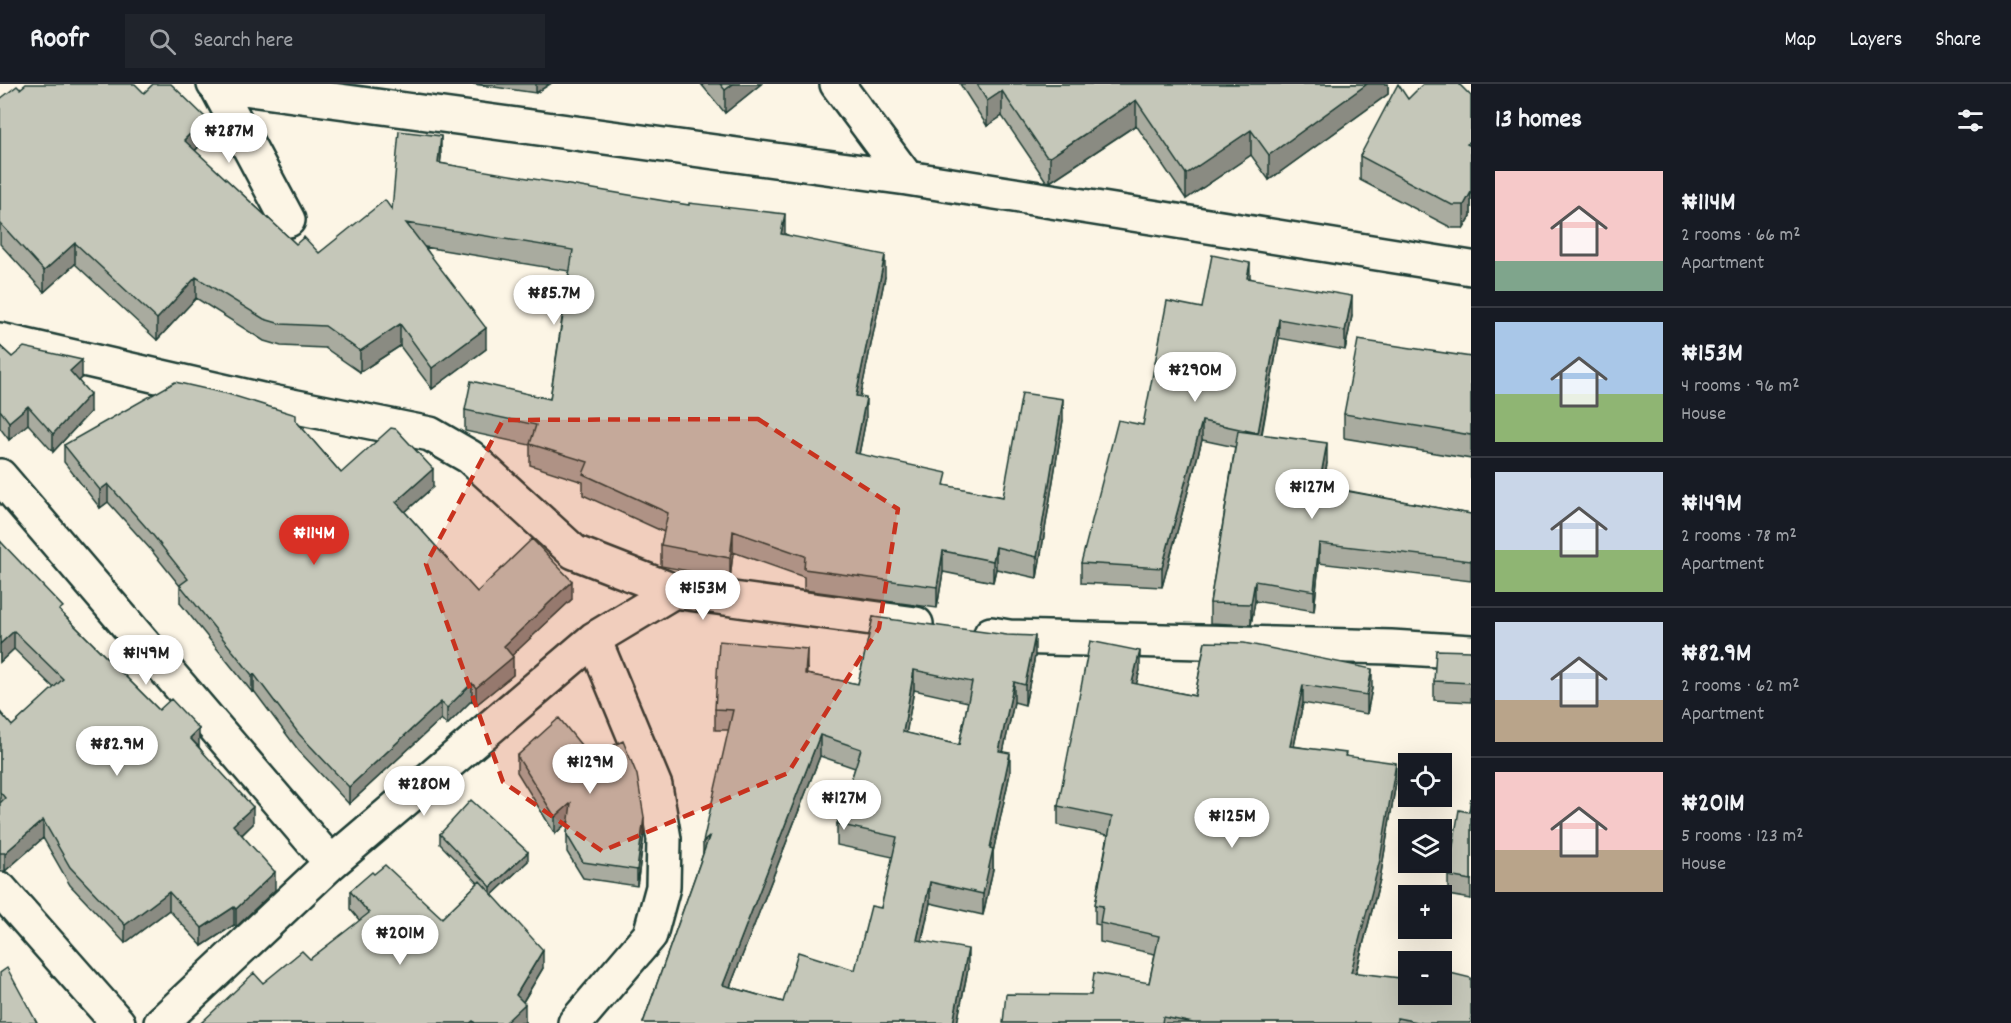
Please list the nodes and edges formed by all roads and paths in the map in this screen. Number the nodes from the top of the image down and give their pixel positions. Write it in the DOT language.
graph roads {
  1 [pos="215,84"];
  2 [pos="837,84"];
  3 [pos="907,178"];
  4 [pos="288,220"];
  5 [pos="1471,268"];
  6 [pos="0,340"];
  7 [pos="0,476"];
  8 [pos="674,591"];
  9 [pos="594,639"];
  10 [pos="1471,652"];
  11 [pos="331,863"];
  12 [pos="0,889"];
  13 [pos="117,1023"];
  14 [pos="161,1023"];
  15 [pos="575,1023"];
  1 -- 3 [label="street"];
  1 -- 4 [label="street"];
  2 -- 3 [label="street"];
  3 -- 5 [label="street"];
  6 -- 8 [label="street"];
  7 -- 11 [label="street"];
  8 -- 9 [label="street"];
  8 -- 10 [label="street"];
  9 -- 11 [label="street"];
  9 -- 15 [label="street"];
  11 -- 14 [label="street"];
  12 -- 13 [label="street"];
}
